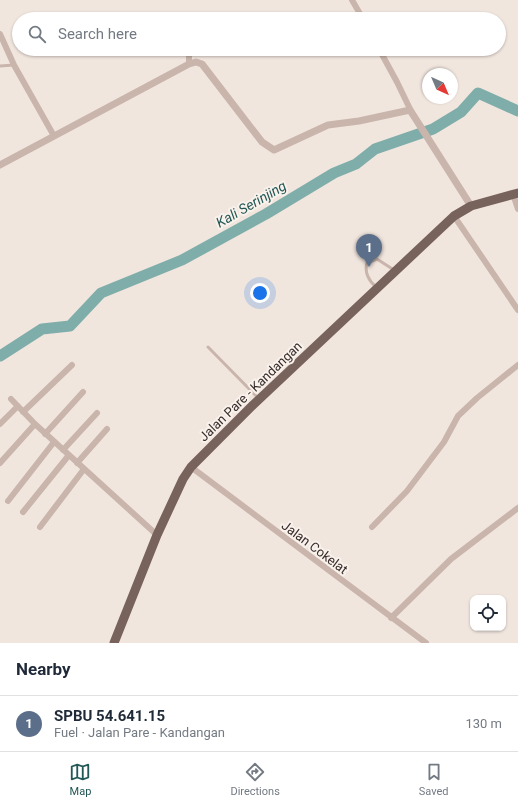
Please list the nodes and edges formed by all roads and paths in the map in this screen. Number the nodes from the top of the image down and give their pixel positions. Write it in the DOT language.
graph roads {
  1 [pos="352,0"];
  2 [pos="359,12"];
  3 [pos="0,34"];
  4 [pos="189,56"];
  5 [pos="383,56"];
  6 [pos="189,64"];
  7 [pos="14,65"];
  8 [pos="0,66"];
  9 [pos="412,112"];
  10 [pos="54,136"];
  11 [pos="0,165"];
  12 [pos="515,194"];
  13 [pos="471,206"];
  14 [pos="518,209"];
  15 [pos="454,216"];
  16 [pos="396,271"];
  17 [pos="378,288"];
  18 [pos="518,310"];
  19 [pos="208,347"];
  20 [pos="72,365"];
  21 [pos="518,365"];
  22 [pos="83,392"];
  23 [pos="259,399"];
  24 [pos="11,400"];
  25 [pos="18,406"];
  26 [pos="23,412"];
  27 [pos="97,412"];
  28 [pos="0,424"];
  29 [pos="35,424"];
  30 [pos="107,429"];
  31 [pos="45,434"];
  32 [pos="54,442"];
  33 [pos="63,450"];
  34 [pos="69,455"];
  35 [pos="77,463"];
  36 [pos="0,464"];
  37 [pos="191,467"];
  38 [pos="84,469"];
  39 [pos="8,501"];
  40 [pos="518,508"];
  41 [pos="23,512"];
  42 [pos="40,527"];
  43 [pos="372,527"];
  44 [pos="157,535"];
  45 [pos="391,618"];
  46 [pos="114,643"];
  47 [pos="426,643"];
  1 -- 2 [label="street"];
  3 -- 7 [label="street"];
  4 -- 6 [label="street"];
  5 -- 9 [label="street"];
  6 -- 9 [label="street"];
  6 -- 10 [label="street"];
  7 -- 8 [label="lane"];
  7 -- 10 [label="street"];
  9 -- 13 [label="street"];
  10 -- 11 [label="street"];
  12 -- 13 [label="main road, Jalan Pare - Kandangan"];
  12 -- 14 [label="street"];
  13 -- 15 [label="main road, Jalan Pare - Kandangan"];
  15 -- 16 [label="main road, Jalan Pare - Kandangan"];
  15 -- 18 [label="street"];
  16 -- 17 [label="main road, Jalan Pare - Kandangan"];
  16 -- 17 [label="lane"];
  17 -- 23 [label="main road, Jalan Pare - Kandangan"];
  19 -- 23 [label="lane"];
  20 -- 26 [label="street"];
  21 -- 43 [label="street"];
  22 -- 31 [label="street"];
  23 -- 37 [label="main road, Jalan Pare - Kandangan"];
  24 -- 25 [label="street"];
  25 -- 26 [label="street"];
  25 -- 28 [label="street"];
  26 -- 29 [label="street"];
  27 -- 33 [label="street"];
  29 -- 31 [label="street"];
  29 -- 36 [label="street"];
  30 -- 35 [label="street"];
  31 -- 32 [label="street"];
  32 -- 33 [label="street"];
  32 -- 39 [label="street"];
  33 -- 34 [label="street"];
  34 -- 35 [label="street"];
  34 -- 41 [label="street"];
  35 -- 38 [label="street"];
  37 -- 44 [label="main road, Jalan Pare - Kandangan"];
  37 -- 45 [label="street, Jalan Cokelat"];
  38 -- 42 [label="street"];
  38 -- 44 [label="street"];
  40 -- 45 [label="street"];
  44 -- 46 [label="main road, Jalan Pare - Kandangan"];
  45 -- 47 [label="street, Jalan Cokelat"];
}
